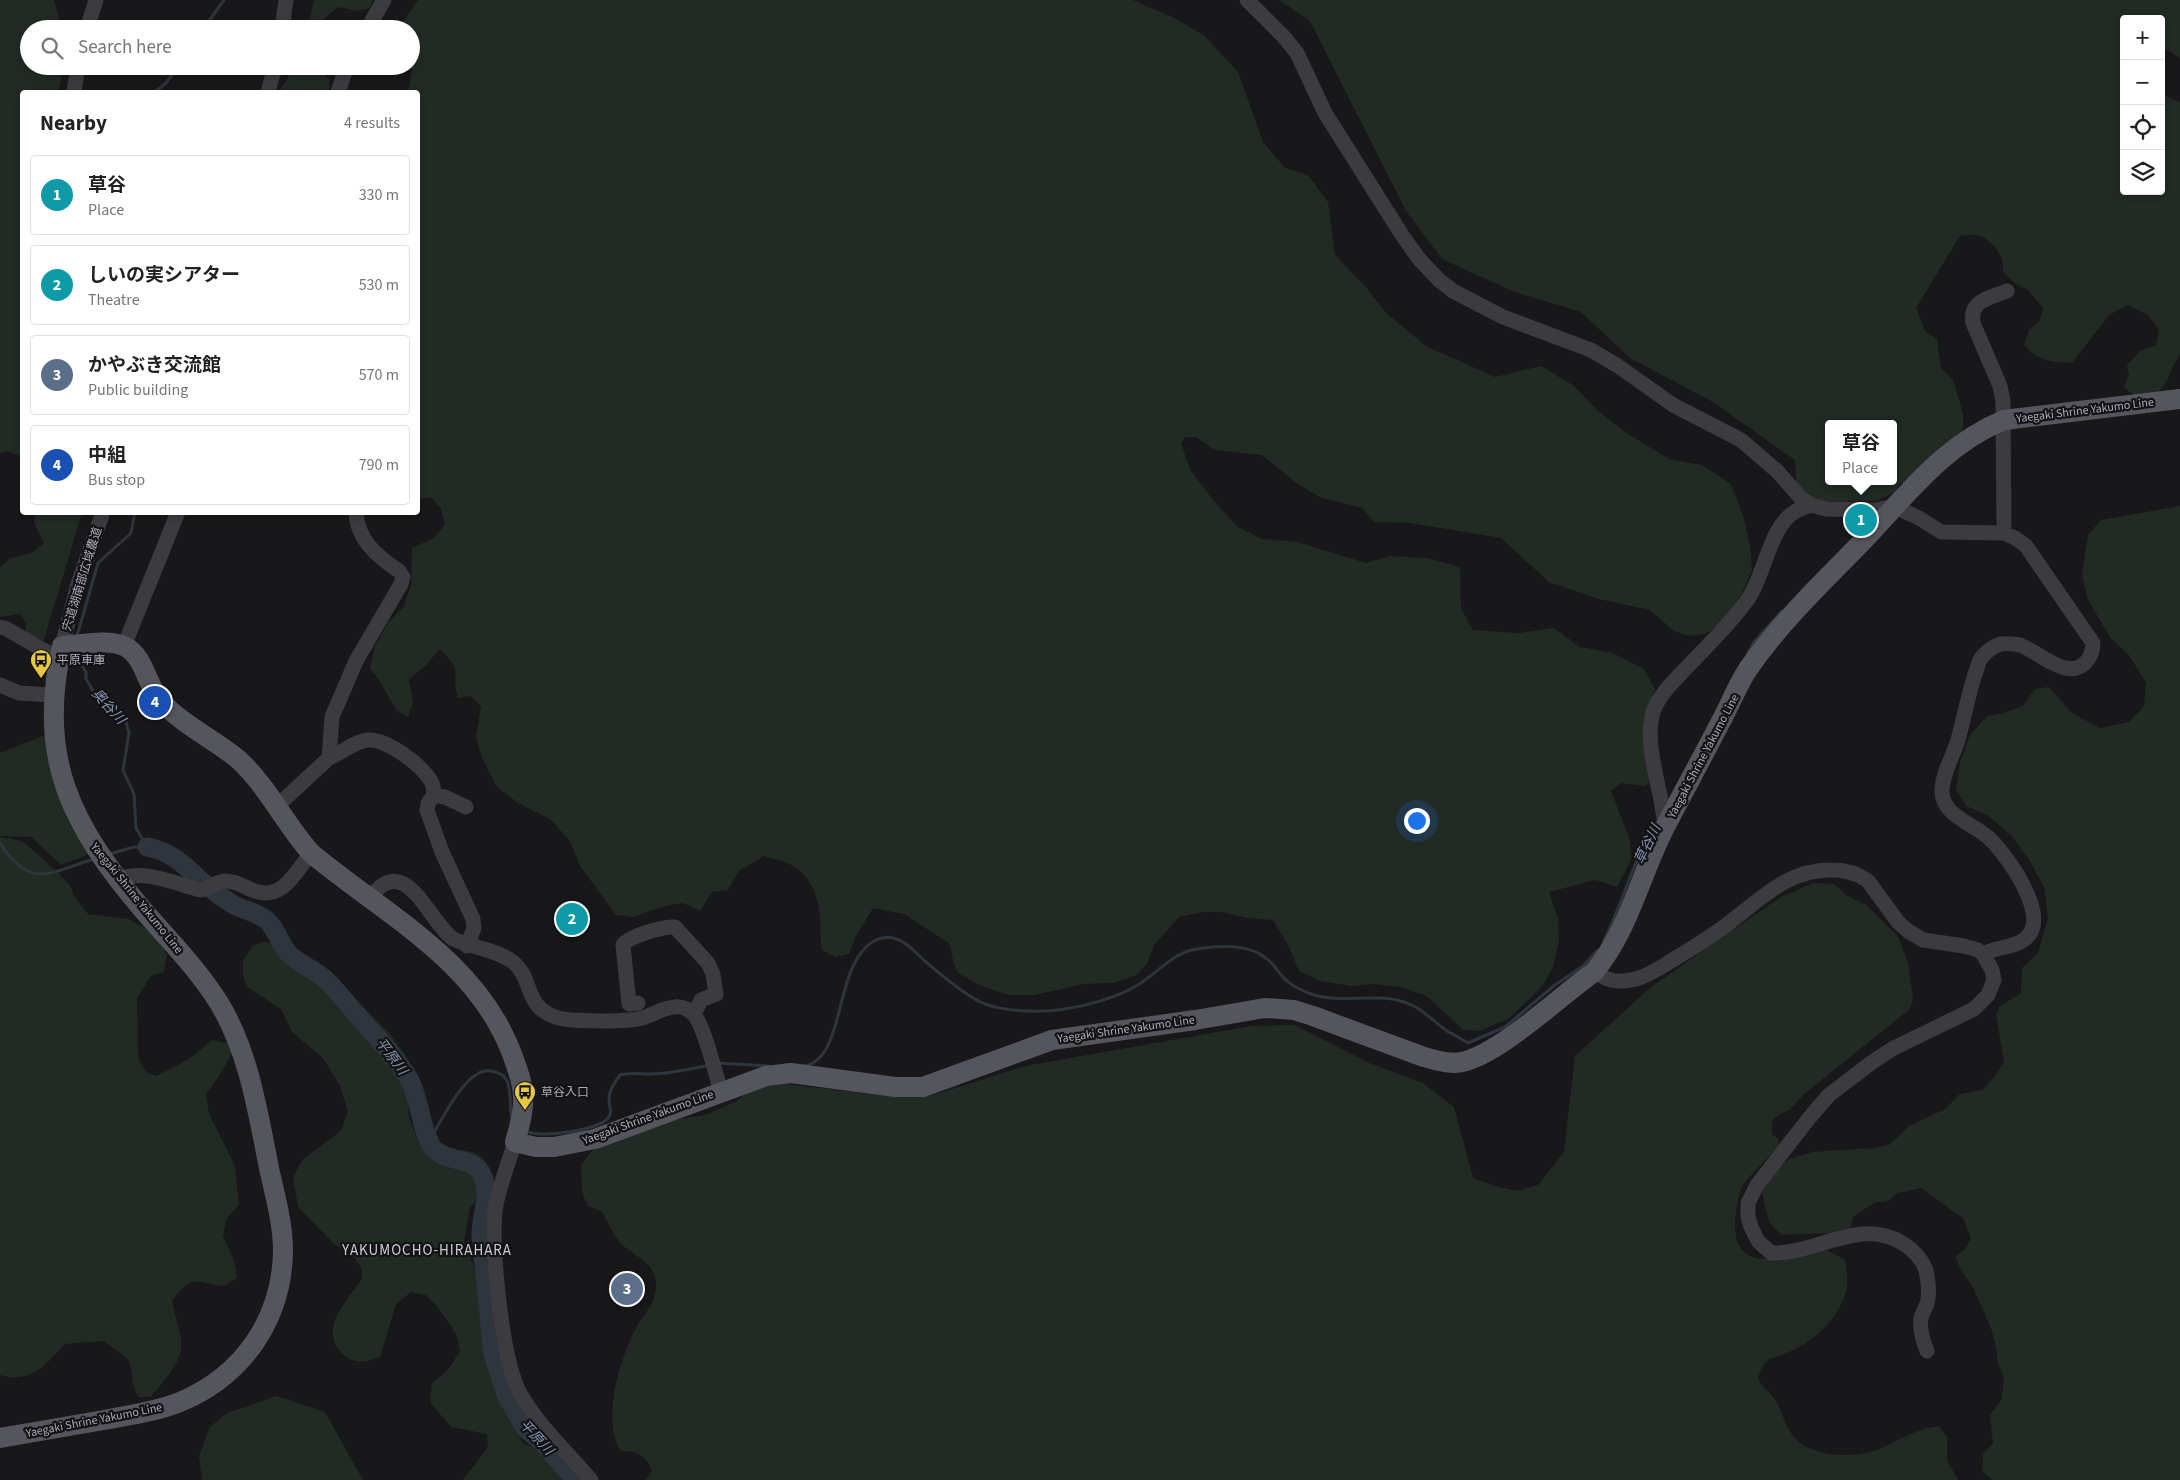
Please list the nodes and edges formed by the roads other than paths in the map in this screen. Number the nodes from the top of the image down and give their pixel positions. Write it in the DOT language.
graph roads {
  1 [pos="96,0"];
  2 [pos="286,0"];
  3 [pos="384,0"];
  4 [pos="1247,0"];
  5 [pos="90,20"];
  6 [pos="283,20"];
  7 [pos="372,20"];
  8 [pos="77,75"];
  9 [pos="273,75"];
  10 [pos="344,75"];
  11 [pos="74,90"];
  12 [pos="269,90"];
  13 [pos="339,90"];
  14 [pos="2007,291"];
  15 [pos="2180,399"];
  16 [pos="2004,420"];
  17 [pos="1811,505"];
  18 [pos="1893,506"];
  19 [pos="102,515"];
  20 [pos="177,515"];
  21 [pos="356,515"];
  22 [pos="2004,533"];
  23 [pos="0,627"];
  24 [pos="124,646"];
  25 [pos="61,651"];
  26 [pos="0,686"];
  27 [pos="53,694"];
  28 [pos="329,758"];
  29 [pos="434,796"];
  30 [pos="276,806"];
  31 [pos="466,807"];
  32 [pos="1664,818"];
  33 [pos="311,853"];
  34 [pos="120,880"];
  35 [pos="370,898"];
  36 [pos="467,946"];
  37 [pos="1983,954"];
  38 [pos="1594,972"];
  39 [pos="638,1003"];
  40 [pos="694,1014"];
  41 [pos="721,1091"];
  42 [pos="518,1132"];
  43 [pos="1927,1351"];
  44 [pos="0,1438"];
  45 [pos="591,1480"];
  1 -- 5 [label="street"];
  2 -- 6 [label="street"];
  3 -- 7 [label="street"];
  4 -- 17 [label="street"];
  8 -- 11 [label="street"];
  9 -- 12 [label="street"];
  10 -- 13 [label="street"];
  14 -- 16 [label="street"];
  15 -- 16 [label="main road, Yaegaki Shrine Yakumo Line"];
  16 -- 18 [label="main road, Yaegaki Shrine Yakumo Line"];
  16 -- 22 [label="street"];
  17 -- 18 [label="street"];
  17 -- 32 [label="street"];
  18 -- 22 [label="street"];
  18 -- 32 [label="main road, Yaegaki Shrine Yakumo Line"];
  19 -- 25 [label="street, 宍道湖南部広域農道"];
  20 -- 24 [label="street"];
  21 -- 28 [label="street"];
  22 -- 37 [label="street"];
  23 -- 25 [label="street"];
  24 -- 25 [label="main road"];
  24 -- 30 [label="main road"];
  25 -- 27 [label="main road, Yaegaki Shrine Yakumo Line"];
  26 -- 27 [label="street"];
  27 -- 34 [label="main road, Yaegaki Shrine Yakumo Line"];
  28 -- 29 [label="street"];
  28 -- 30 [label="street"];
  29 -- 31 [label="street"];
  29 -- 36 [label="street"];
  30 -- 33 [label="main road"];
  32 -- 38 [label="main road, Yaegaki Shrine Yakumo Line"];
  33 -- 34 [label="street"];
  33 -- 35 [label="main road"];
  34 -- 44 [label="main road, Yaegaki Shrine Yakumo Line"];
  35 -- 36 [label="street"];
  35 -- 42 [label="main road"];
  36 -- 40 [label="street"];
  37 -- 38 [label="street"];
  37 -- 43 [label="street"];
  38 -- 41 [label="main road, Yaegaki Shrine Yakumo Line"];
  39 -- 40 [label="street"];
  40 -- 41 [label="street"];
  41 -- 42 [label="main road, Yaegaki Shrine Yakumo Line"];
  42 -- 45 [label="street"];
}
